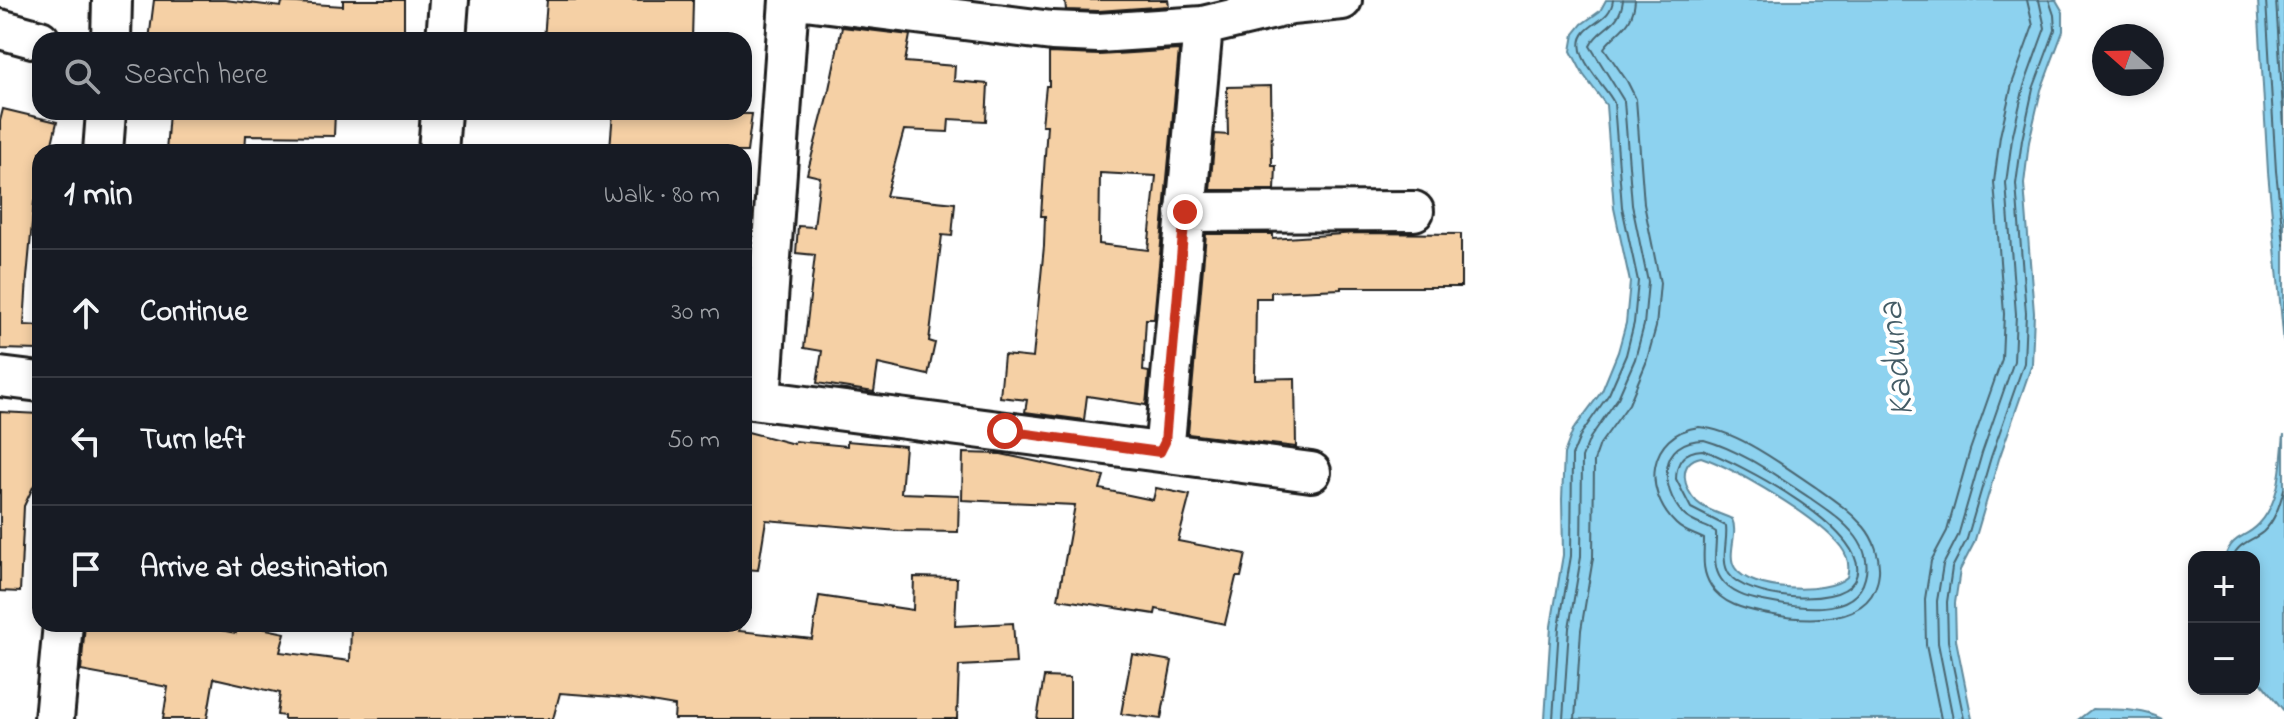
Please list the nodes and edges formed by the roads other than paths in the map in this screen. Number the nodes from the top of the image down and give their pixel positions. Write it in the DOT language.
graph roads {
  1 [pos="112,0"];
  2 [pos="449,0"];
  3 [pos="789,0"];
  4 [pos="805,0"];
  5 [pos="1342,0"];
  6 [pos="1289,3"];
  7 [pos="1203,26"];
  8 [pos="0,29"];
  9 [pos="111,32"];
  10 [pos="447,32"];
  11 [pos="32,38"];
  12 [pos="105,120"];
  13 [pos="440,120"];
  14 [pos="104,144"];
  15 [pos="439,144"];
  16 [pos="1414,211"];
  17 [pos="1185,212"];
  18 [pos="0,377"];
  19 [pos="32,381"];
  20 [pos="753,399"];
  21 [pos="1160,452"];
  22 [pos="1311,472"];
  23 [pos="62,632"];
  24 [pos="54,719"];
  1 -- 9 [label="street"];
  2 -- 10 [label="street"];
  3 -- 20 [label="street"];
  4 -- 7 [label="street"];
  5 -- 6 [label="street"];
  6 -- 7 [label="street"];
  7 -- 17 [label="street"];
  8 -- 11 [label="street"];
  12 -- 14 [label="street"];
  13 -- 15 [label="street"];
  16 -- 17 [label="street"];
  17 -- 21 [label="street"];
  18 -- 19 [label="street"];
  20 -- 21 [label="street"];
  21 -- 22 [label="street"];
  23 -- 24 [label="street"];
}
